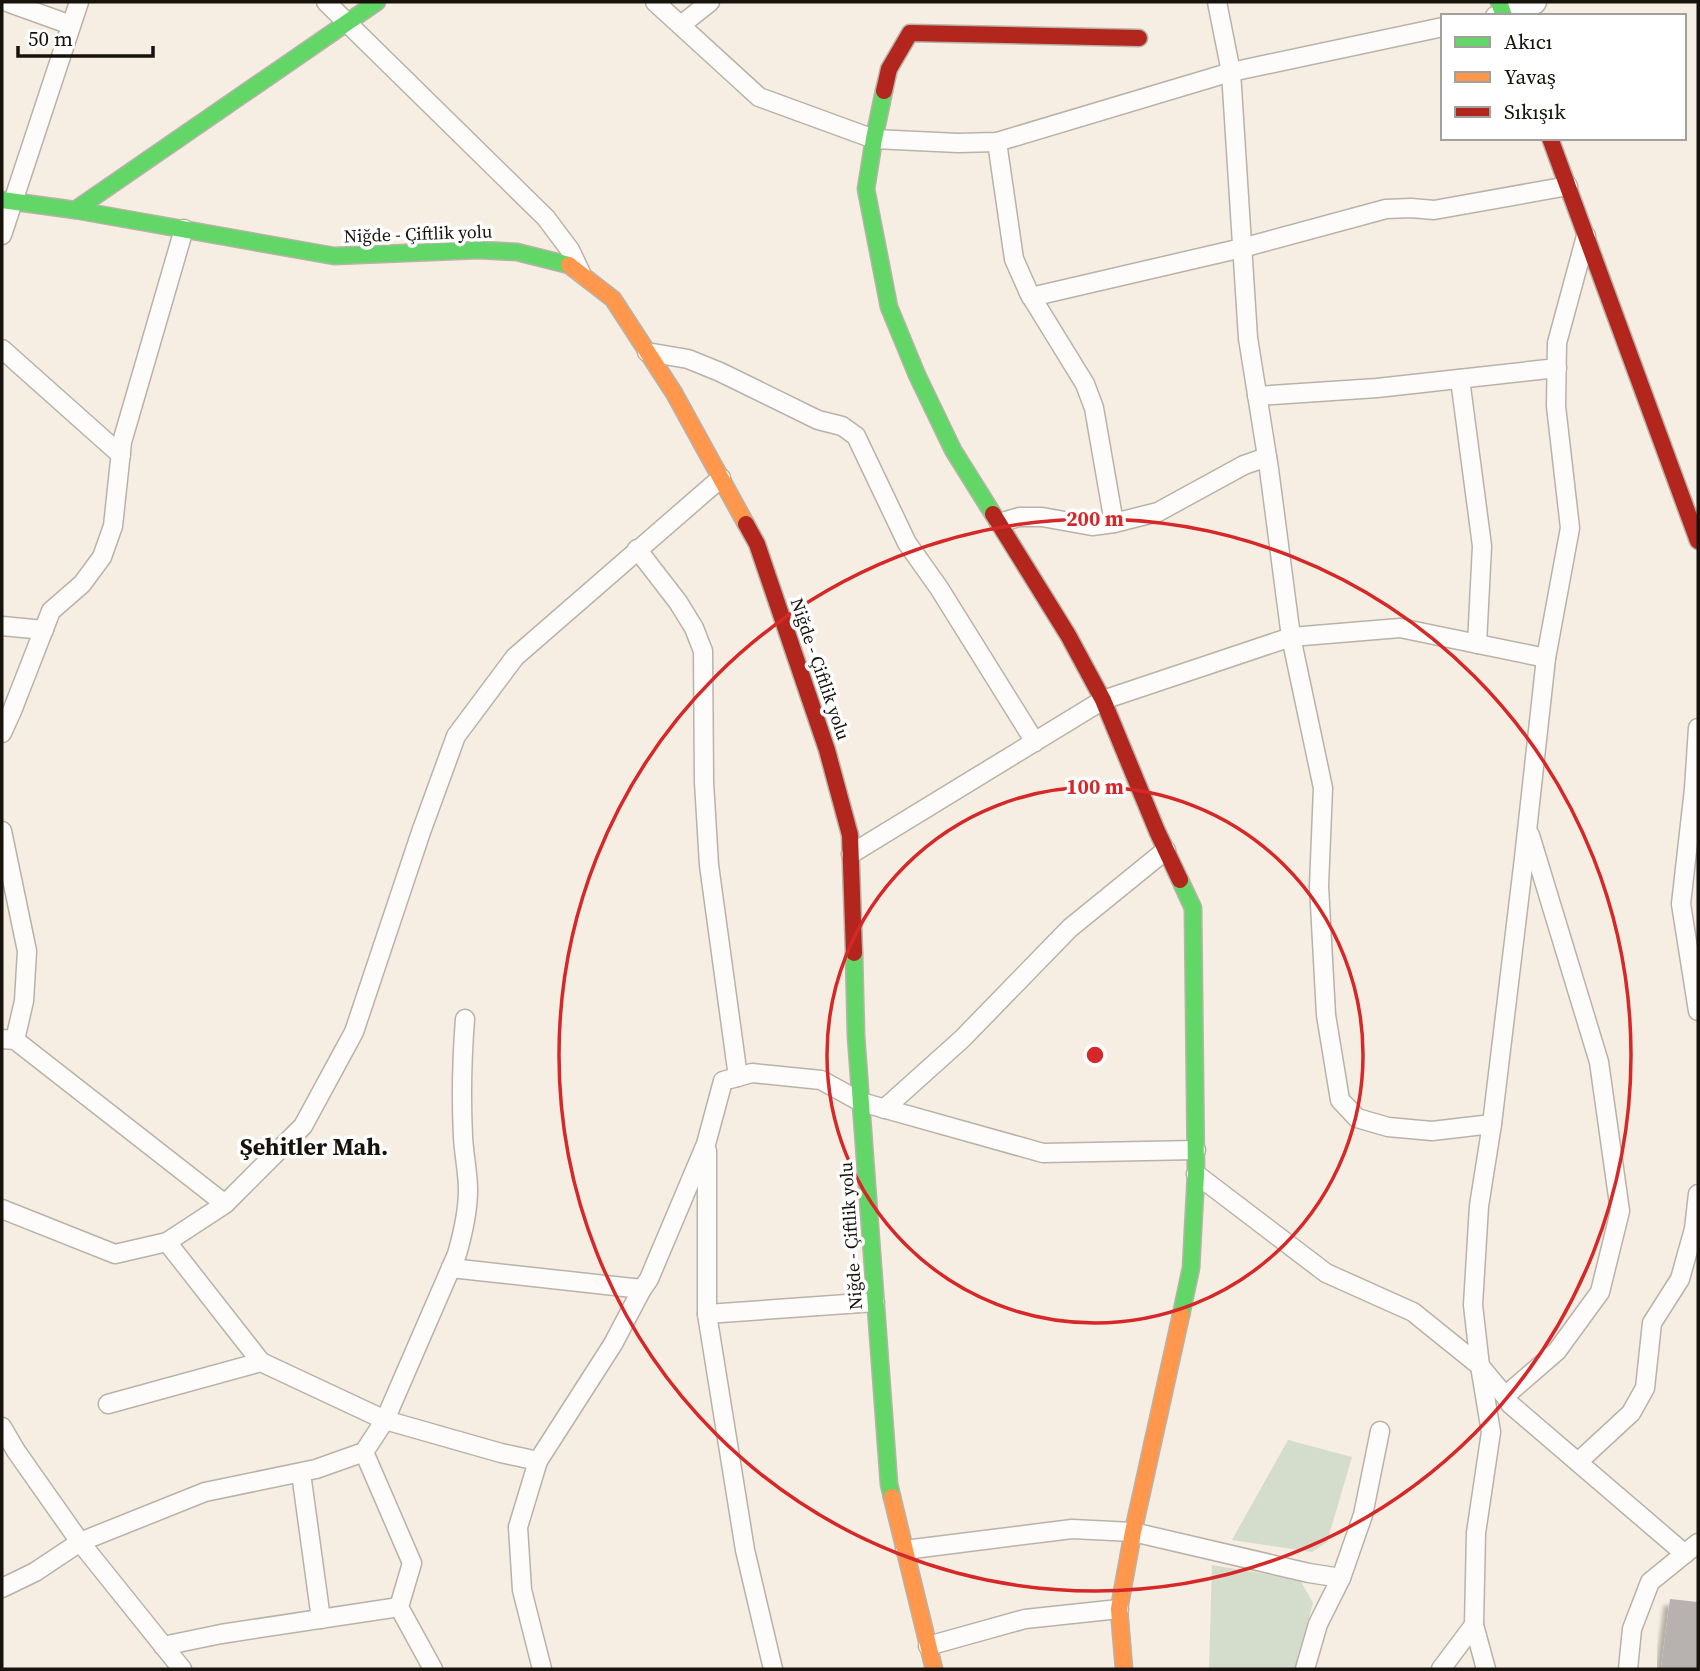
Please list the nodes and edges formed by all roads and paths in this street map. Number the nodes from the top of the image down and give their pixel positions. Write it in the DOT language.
graph roads {
  1 [pos="7,2"];
  2 [pos="79,2"];
  3 [pos="377,2"];
  4 [pos="655,2"];
  5 [pos="710,2"];
  6 [pos="1217,2"];
  7 [pos="1536,2"];
  8 [pos="336,11"];
  9 [pos="1500,12"];
  10 [pos="71,25"];
  11 [pos="681,25"];
  12 [pos="1441,27"];
  13 [pos="1139,38"];
  14 [pos="1231,72"];
  15 [pos="874,138"];
  16 [pos="1551,140"];
  17 [pos="997,142"];
  18 [pos="1568,186"];
  19 [pos="73,191"];
  20 [pos="8,201"];
  21 [pos="48,206"];
  22 [pos="75,210"];
  23 [pos="184,229"];
  24 [pos="2,235"];
  25 [pos="1586,236"];
  26 [pos="1242,248"];
  27 [pos="581,274"];
  28 [pos="1031,298"];
  29 [pos="2,349"];
  30 [pos="647,352"];
  31 [pos="1557,368"];
  32 [pos="1460,379"];
  33 [pos="1257,397"];
  34 [pos="121,455"];
  35 [pos="1267,457"];
  36 [pos="721,478"];
  37 [pos="999,523"];
  38 [pos="1114,523"];
  39 [pos="1698,541"];
  40 [pos="637,550"];
  41 [pos="2,626"];
  42 [pos="44,630"];
  43 [pos="1291,637"];
  44 [pos="1477,644"];
  45 [pos="1546,658"];
  46 [pos="1102,700"];
  47 [pos="1698,727"];
  48 [pos="2,733"];
  49 [pos="1035,742"];
  50 [pos="1528,828"];
  51 [pos="2,831"];
  52 [pos="1166,850"];
  53 [pos="850,854"];
  54 [pos="1698,1012"];
  55 [pos="466,1019"];
  56 [pos="8,1039"];
  57 [pos="738,1077"];
  58 [pos="861,1102"];
  59 [pos="884,1109"];
  60 [pos="1492,1124"];
  61 [pos="706,1144"];
  62 [pos="1196,1150"];
  63 [pos="1196,1174"];
  64 [pos="1698,1194"];
  65 [pos="225,1204"];
  66 [pos="2,1209"];
  67 [pos="167,1242"];
  68 [pos="451,1268"];
  69 [pos="642,1289"];
  70 [pos="876,1301"];
  71 [pos="707,1314"];
  72 [pos="261,1363"];
  73 [pos="1480,1366"];
  74 [pos="1505,1396"];
  75 [pos="107,1404"];
  76 [pos="385,1420"];
  77 [pos="2,1427"];
  78 [pos="1380,1431"];
  79 [pos="364,1452"];
  80 [pos="9,1455"];
  81 [pos="538,1461"];
  82 [pos="1577,1462"];
  83 [pos="301,1473"];
  84 [pos="1133,1532"];
  85 [pos="80,1542"];
  86 [pos="1692,1548"];
  87 [pos="905,1550"];
  88 [pos="1341,1578"];
  89 [pos="2,1588"];
  90 [pos="398,1607"];
  91 [pos="1119,1609"];
  92 [pos="321,1619"];
  93 [pos="1474,1625"];
  94 [pos="163,1646"];
  95 [pos="928,1646"];
  96 [pos="183,1669"];
  97 [pos="433,1669"];
  98 [pos="542,1669"];
  99 [pos="773,1669"];
  100 [pos="934,1669"];
  101 [pos="1124,1669"];
  102 [pos="1305,1669"];
  103 [pos="1441,1669"];
  104 [pos="1486,1669"];
  105 [pos="1628,1669"];
  1 -- 10 [label="street"];
  2 -- 10 [label="street"];
  3 -- 8 [label="main road"];
  4 -- 11 [label="street"];
  5 -- 11 [label="street"];
  6 -- 14 [label="street"];
  7 -- 9 [label="street"];
  8 -- 22 [label="main road"];
  8 -- 27 [label="street"];
  10 -- 20 [label="street"];
  11 -- 15 [label="street"];
  12 -- 14 [label="street"];
  13 -- 15 [label="main road"];
  14 -- 17 [label="street"];
  14 -- 26 [label="street"];
  15 -- 17 [label="street"];
  15 -- 37 [label="main road"];
  16 -- 18 [label="main road"];
  17 -- 28 [label="street"];
  18 -- 25 [label="main road"];
  18 -- 26 [label="street"];
  19 -- 21 [label="main road"];
  20 -- 21 [label="main road, Niğde - Çiftlik yolu"];
  20 -- 24 [label="street"];
  21 -- 22 [label="main road, Niğde - Çiftlik yolu"];
  22 -- 23 [label="main road, Niğde - Çiftlik yolu"];
  23 -- 27 [label="main road, Niğde - Çiftlik yolu"];
  23 -- 34 [label="street"];
  25 -- 31 [label="street"];
  25 -- 39 [label="main road"];
  26 -- 28 [label="street"];
  26 -- 33 [label="street"];
  27 -- 30 [label="main road, Niğde - Çiftlik yolu"];
  28 -- 38 [label="street"];
  29 -- 34 [label="street"];
  30 -- 36 [label="main road, Niğde - Çiftlik yolu"];
  30 -- 49 [label="street"];
  31 -- 32 [label="street"];
  31 -- 45 [label="street"];
  32 -- 33 [label="street"];
  32 -- 44 [label="street"];
  33 -- 35 [label="street"];
  34 -- 42 [label="street"];
  35 -- 38 [label="street"];
  35 -- 43 [label="street"];
  36 -- 40 [label="street"];
  36 -- 53 [label="main road, Niğde - Çiftlik yolu"];
  37 -- 38 [label="street"];
  37 -- 46 [label="main road"];
  40 -- 57 [label="street"];
  40 -- 65 [label="street"];
  41 -- 42 [label="street"];
  42 -- 48 [label="street"];
  43 -- 44 [label="street"];
  43 -- 46 [label="street"];
  43 -- 60 [label="street"];
  44 -- 45 [label="street"];
  45 -- 50 [label="street"];
  46 -- 49 [label="street"];
  46 -- 52 [label="main road"];
  47 -- 54 [label="street"];
  49 -- 53 [label="street"];
  50 -- 60 [label="street"];
  50 -- 74 [label="street"];
  51 -- 56 [label="street"];
  52 -- 59 [label="street"];
  52 -- 62 [label="main road"];
  53 -- 58 [label="main road, Niğde - Çiftlik yolu"];
  55 -- 68 [label="street"];
  56 -- 65 [label="street"];
  57 -- 58 [label="street"];
  57 -- 61 [label="street"];
  58 -- 59 [label="street"];
  58 -- 70 [label="main road, Niğde - Çiftlik yolu"];
  59 -- 62 [label="street"];
  60 -- 73 [label="street"];
  61 -- 69 [label="street"];
  61 -- 71 [label="street"];
  62 -- 63 [label="main road"];
  63 -- 73 [label="street"];
  63 -- 84 [label="main road"];
  64 -- 82 [label="street"];
  65 -- 67 [label="street"];
  66 -- 67 [label="street"];
  67 -- 72 [label="street"];
  68 -- 69 [label="street"];
  68 -- 76 [label="street"];
  69 -- 81 [label="street"];
  70 -- 71 [label="street"];
  70 -- 87 [label="main road, Niğde - Çiftlik yolu"];
  71 -- 99 [label="street"];
  72 -- 75 [label="street"];
  72 -- 76 [label="street"];
  73 -- 74 [label="street"];
  73 -- 93 [label="street"];
  74 -- 82 [label="street"];
  76 -- 79 [label="street"];
  76 -- 81 [label="street"];
  77 -- 80 [label="street"];
  78 -- 88 [label="street"];
  79 -- 83 [label="street"];
  79 -- 90 [label="street"];
  80 -- 85 [label="street"];
  81 -- 98 [label="street"];
  82 -- 86 [label="street"];
  83 -- 85 [label="street"];
  83 -- 92 [label="street"];
  84 -- 87 [label="street"];
  84 -- 88 [label="street"];
  84 -- 91 [label="main road"];
  85 -- 89 [label="street"];
  85 -- 94 [label="street"];
  86 -- 105 [label="street"];
  87 -- 95 [label="main road, Niğde - Çiftlik yolu"];
  88 -- 102 [label="street"];
  90 -- 92 [label="street"];
  90 -- 97 [label="street"];
  91 -- 95 [label="street"];
  91 -- 101 [label="main road"];
  92 -- 94 [label="street"];
  93 -- 103 [label="street"];
  93 -- 104 [label="street"];
  94 -- 96 [label="street"];
  95 -- 100 [label="main road, Niğde - Çiftlik yolu"];
}
